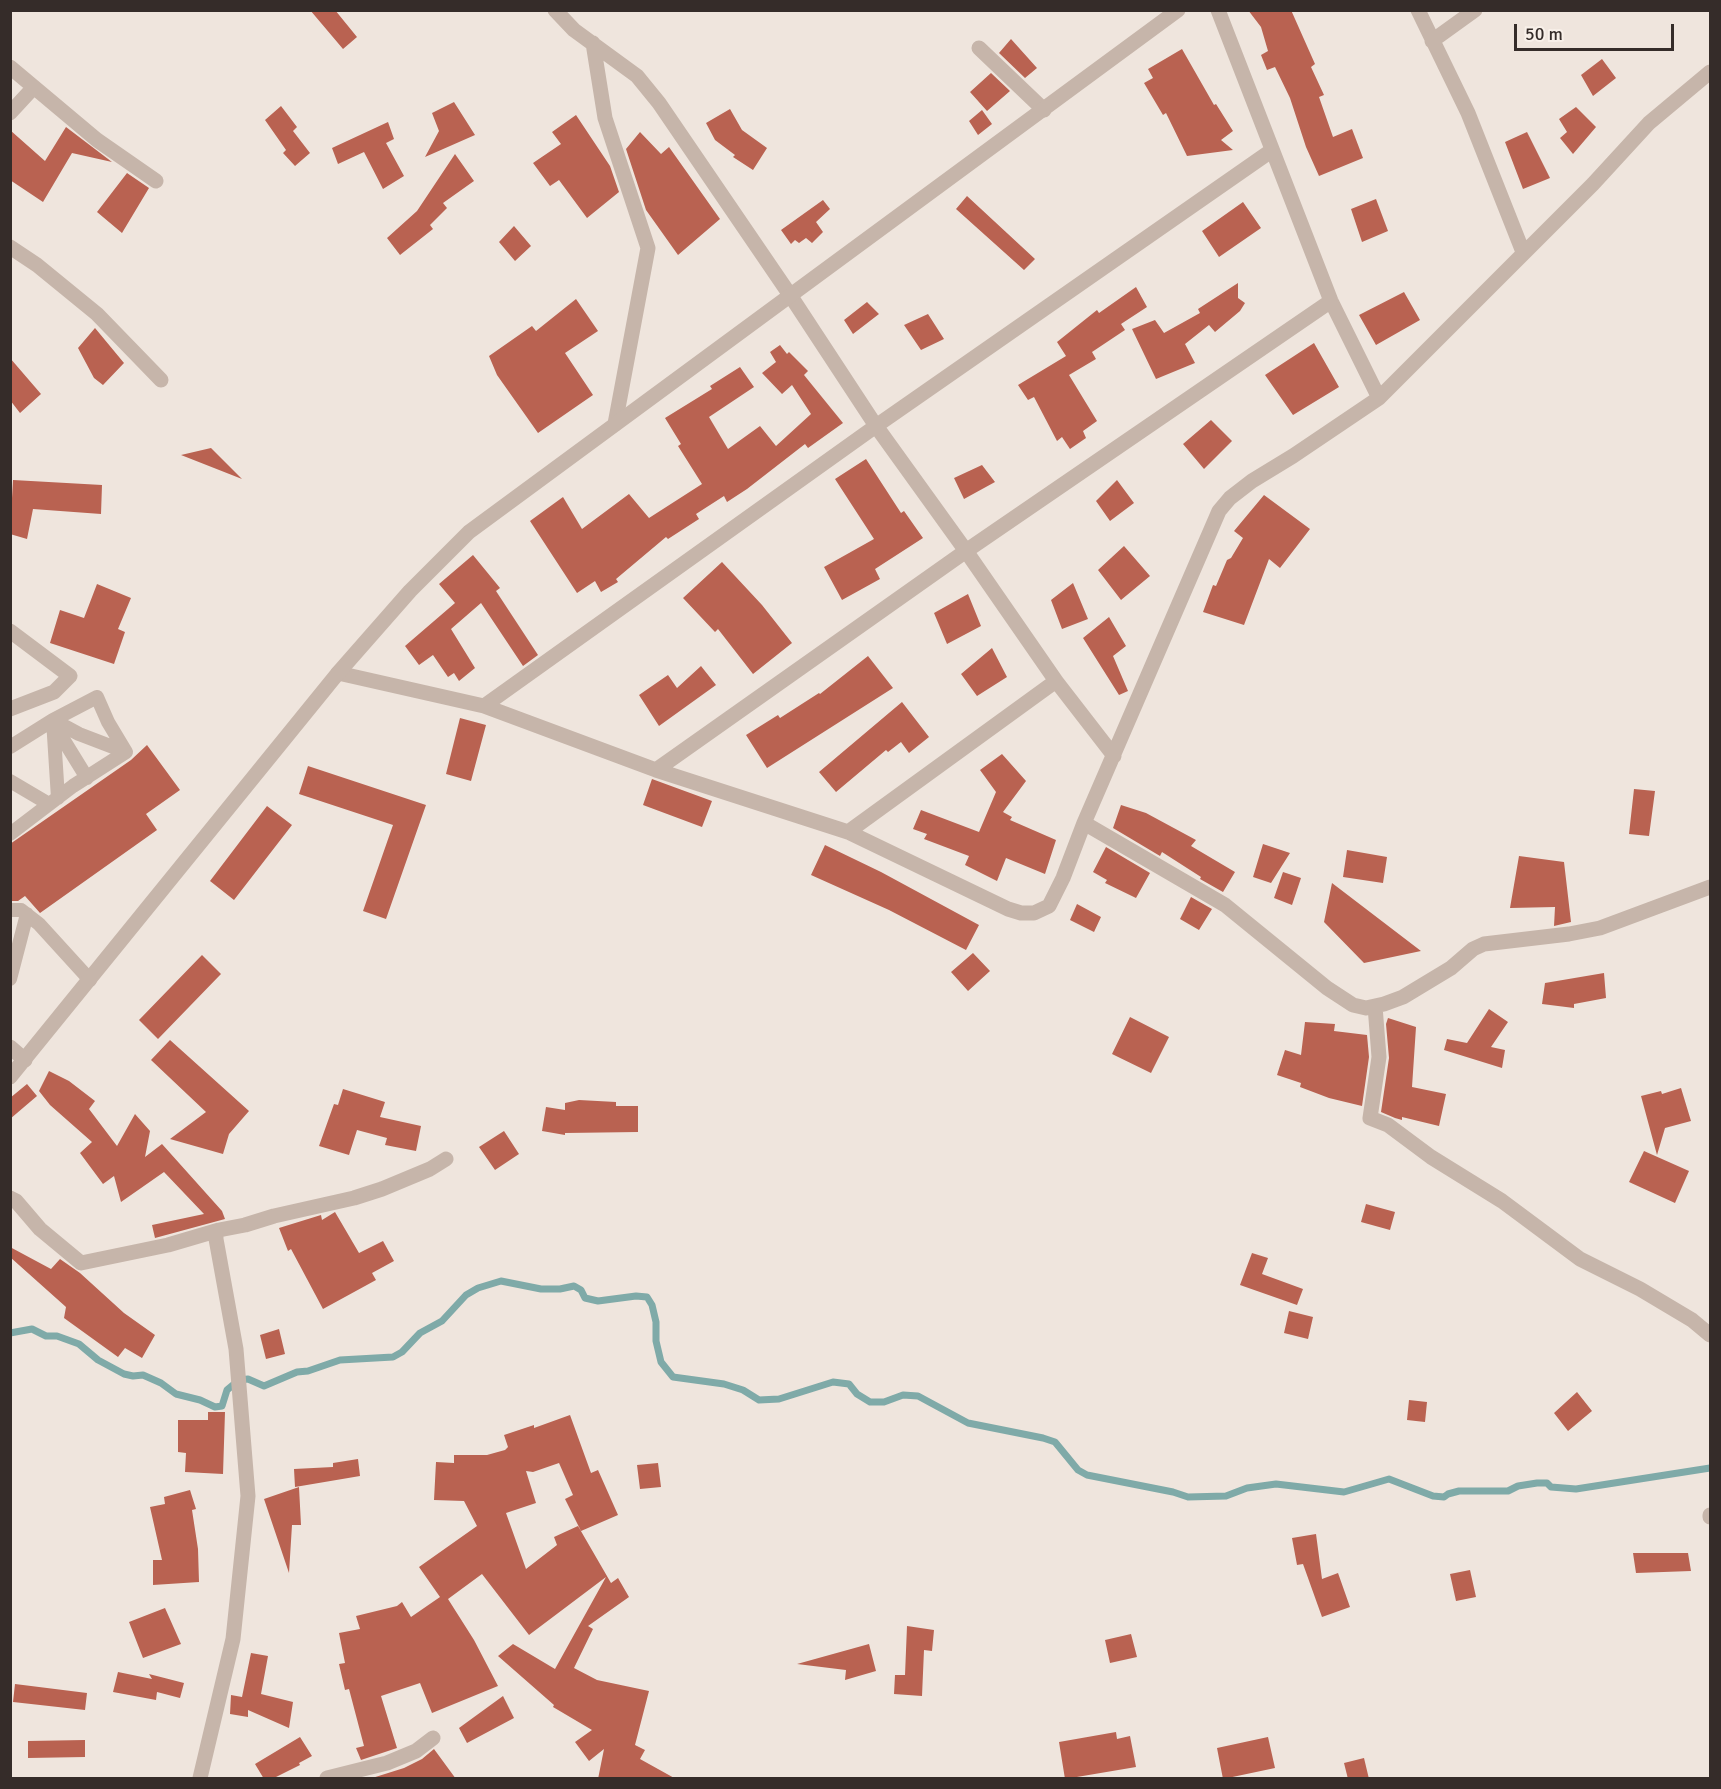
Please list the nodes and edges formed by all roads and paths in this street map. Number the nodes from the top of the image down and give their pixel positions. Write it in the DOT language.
graph roads {
  1 [pos="555,10"];
  2 [pos="1178,10"];
  3 [pos="1218,10"];
  4 [pos="1418,10"];
  5 [pos="1475,10"];
  6 [pos="1432,41"];
  7 [pos="593,43"];
  8 [pos="979,48"];
  9 [pos="10,67"];
  10 [pos="1710,72"];
  11 [pos="34,87"];
  12 [pos="1044,110"];
  13 [pos="10,113"];
  14 [pos="1271,151"];
  15 [pos="156,181"];
  16 [pos="10,248"];
  17 [pos="1523,252"];
  18 [pos="790,295"];
  19 [pos="1331,301"];
  20 [pos="161,380"];
  21 [pos="1379,398"];
  22 [pos="615,424"];
  23 [pos="876,426"];
  24 [pos="966,550"];
  25 [pos="10,631"];
  26 [pos="338,673"];
  27 [pos="1056,681"];
  28 [pos="484,706"];
  29 [pos="10,709"];
  30 [pos="53,722"];
  31 [pos="10,747"];
  32 [pos="126,752"];
  33 [pos="1114,756"];
  34 [pos="656,770"];
  35 [pos="87,778"];
  36 [pos="10,782"];
  37 [pos="54,801"];
  38 [pos="1084,823"];
  39 [pos="848,832"];
  40 [pos="10,834"];
  41 [pos="1710,887"];
  42 [pos="10,910"];
  43 [pos="27,914"];
  44 [pos="10,979"];
  45 [pos="90,980"];
  46 [pos="1375,1006"];
  47 [pos="10,1047"];
  48 [pos="25,1060"];
  49 [pos="10,1077"];
  50 [pos="446,1159"];
  51 [pos="10,1198"];
  52 [pos="219,1230"];
  53 [pos="1710,1335"];
  54 [pos="433,1738"];
  55 [pos="200,1779"];
  56 [pos="327,1779"];
  1 -- 7 [label="street"];
  2 -- 12 [label="street"];
  3 -- 14 [label="street"];
  4 -- 6 [label="street"];
  5 -- 6 [label="street"];
  6 -- 17 [label="street"];
  7 -- 18 [label="street"];
  7 -- 22 [label="street"];
  8 -- 12 [label="street"];
  9 -- 11 [label="street"];
  10 -- 17 [label="street"];
  11 -- 13 [label="street"];
  11 -- 15 [label="street"];
  12 -- 18 [label="street"];
  14 -- 19 [label="street"];
  14 -- 23 [label="street"];
  16 -- 20 [label="street"];
  17 -- 21 [label="street"];
  18 -- 22 [label="street"];
  18 -- 23 [label="street"];
  19 -- 21 [label="street"];
  19 -- 24 [label="street"];
  21 -- 33 [label="street"];
  22 -- 26 [label="street"];
  23 -- 24 [label="street"];
  23 -- 28 [label="street"];
  24 -- 27 [label="street"];
  24 -- 34 [label="street"];
  25 -- 29 [label="street"];
  26 -- 28 [label="street"];
  26 -- 45 [label="street"];
  27 -- 33 [label="street"];
  27 -- 39 [label="street"];
  28 -- 34 [label="street"];
  30 -- 31 [label="street"];
  30 -- 32 [label="street"];
  30 -- 32 [label="street"];
  30 -- 35 [label="street"];
  30 -- 37 [label="street"];
  32 -- 35 [label="street"];
  33 -- 38 [label="street"];
  34 -- 39 [label="street"];
  35 -- 37 [label="street"];
  36 -- 37 [label="street"];
  37 -- 40 [label="street"];
  38 -- 39 [label="street"];
  38 -- 46 [label="street"];
  41 -- 46 [label="street"];
  42 -- 43 [label="street"];
  43 -- 44 [label="street"];
  43 -- 45 [label="street"];
  45 -- 48 [label="street"];
  46 -- 53 [label="street"];
  47 -- 48 [label="street"];
  48 -- 49 [label="street"];
  50 -- 52 [label="street"];
  51 -- 52 [label="street"];
  52 -- 55 [label="street"];
  54 -- 56 [label="street"];
}
